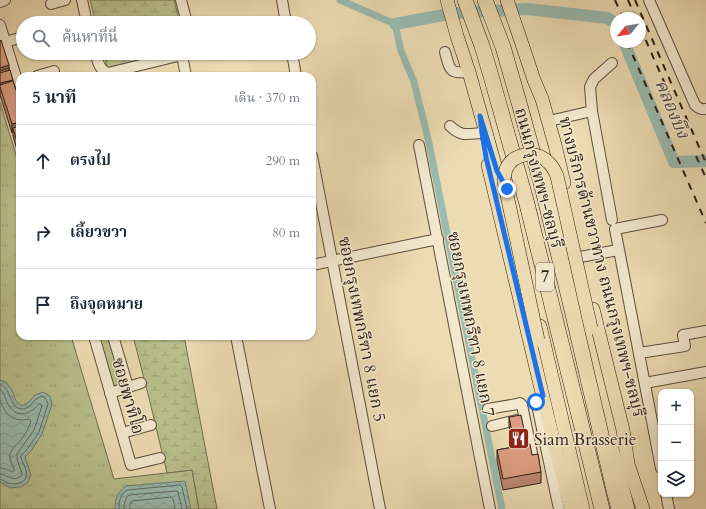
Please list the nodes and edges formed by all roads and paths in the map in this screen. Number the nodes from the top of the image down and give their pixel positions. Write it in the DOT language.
graph roads {
  1 [pos="5,0"];
  2 [pos="65,0"];
  3 [pos="82,0"];
  4 [pos="182,0"];
  5 [pos="282,0"];
  6 [pos="447,0"];
  7 [pos="465,0"];
  8 [pos="486,0"];
  9 [pos="507,0"];
  10 [pos="649,0"];
  11 [pos="0,2"];
  12 [pos="51,4"];
  13 [pos="85,16"];
  14 [pos="185,16"];
  15 [pos="285,16"];
  16 [pos="0,25"];
  17 [pos="16,39"];
  18 [pos="5,42"];
  19 [pos="445,52"];
  20 [pos="97,60"];
  21 [pos="159,60"];
  22 [pos="184,60"];
  23 [pos="293,60"];
  24 [pos="612,63"];
  25 [pos="54,71"];
  26 [pos="51,72"];
  27 [pos="100,72"];
  28 [pos="112,72"];
  29 [pos="185,72"];
  30 [pos="295,72"];
  31 [pos="469,72"];
  32 [pos="16,75"];
  33 [pos="534,80"];
  34 [pos="706,109"];
  35 [pos="592,111"];
  36 [pos="480,116"];
  37 [pos="549,121"];
  38 [pos="450,126"];
  39 [pos="482,133"];
  40 [pos="419,146"];
  41 [pos="316,177"];
  42 [pos="612,220"];
  43 [pos="662,220"];
  44 [pos="438,239"];
  45 [pos="618,250"];
  46 [pos="580,257"];
  47 [pos="332,260"];
  48 [pos="316,264"];
  49 [pos="706,331"];
  50 [pos="95,340"];
  51 [pos="115,340"];
  52 [pos="237,340"];
  53 [pos="639,353"];
  54 [pos="706,372"];
  55 [pos="142,383"];
  56 [pos="645,383"];
  57 [pos="128,387"];
  58 [pos="110,392"];
  59 [pos="488,409"];
  60 [pos="543,415"];
  61 [pos="525,418"];
  62 [pos="151,425"];
  63 [pos="492,426"];
  64 [pos="657,427"];
  65 [pos="122,433"];
  66 [pos="552,455"];
  67 [pos="160,458"];
  68 [pos="660,461"];
  69 [pos="628,464"];
  70 [pos="569,476"];
  71 [pos="667,497"];
  72 [pos="270,509"];
  73 [pos="380,509"];
  74 [pos="490,509"];
  75 [pos="559,509"];
  76 [pos="570,509"];
  77 [pos="583,509"];
  78 [pos="602,509"];
  79 [pos="619,509"];
  80 [pos="628,509"];
  81 [pos="643,509"];
  82 [pos="669,509"];
  1 -- 11 [label="street"];
  2 -- 12 [label="street"];
  3 -- 13 [label="street"];
  4 -- 14 [label="street"];
  5 -- 15 [label="street"];
  6 -- 31 [label="main road"];
  7 -- 78 [label="highway, ถนนกรุงเทพฯ-ชลบุรี / 7"];
  8 -- 79 [label="highway, ถนนกรุงเทพฯ-ชลบุรี / 7"];
  9 -- 33 [label="main road, ทางบริการด้านขวาทาง ถนนกรุงเทพฯ-ชลบุรี"];
  10 -- 34 [label="street"];
  16 -- 18 [label="street"];
  17 -- 18 [label="street"];
  18 -- 32 [label="street"];
  19 -- 31 [label="street"];
  20 -- 27 [label="street"];
  21 -- 28 [label="street"];
  22 -- 29 [label="street"];
  23 -- 30 [label="street"];
  24 -- 35 [label="street"];
  25 -- 26 [label="street"];
  31 -- 36 [label="main road"];
  33 -- 37 [label="main road, ทางบริการด้านขวาทาง ถนนกรุงเทพฯ-ชลบุรี"];
  33 -- 80 [label="main road, ทางบริการด้านขวาทาง ถนนกรุงเทพฯ-ชลบุรี"];
  35 -- 37 [label="street"];
  35 -- 42 [label="street"];
  36 -- 39 [label="main road"];
  36 -- 70 [label="main road"];
  37 -- 46 [label="main road, ทางบริการด้านขวาทาง ถนนกรุงเทพฯ-ชลบุรี"];
  38 -- 39 [label="street"];
  39 -- 60 [label="main road"];
  40 -- 44 [label="street, ซอยกรุงเทพกรีฑา 8 แยก 7"];
  41 -- 47 [label="street, ซอยกรุงเทพกรีฑา 8 แยก 5"];
  43 -- 45 [label="street"];
  44 -- 47 [label="street"];
  44 -- 74 [label="street, ซอยกรุงเทพกรีฑา 8 แยก 7"];
  45 -- 46 [label="street"];
  45 -- 53 [label="street"];
  46 -- 69 [label="main road, ทางบริการด้านขวาทาง ถนนกรุงเทพฯ-ชลบุรี"];
  47 -- 48 [label="street"];
  47 -- 73 [label="street, ซอยกรุงเทพกรีฑา 8 แยก 5"];
  49 -- 53 [label="street"];
  50 -- 58 [label="street, ซอยพาทิโอ"];
  51 -- 57 [label="street"];
  52 -- 72 [label="street"];
  53 -- 56 [label="street"];
  54 -- 56 [label="street"];
  55 -- 57 [label="street"];
  56 -- 64 [label="street"];
  57 -- 58 [label="street"];
  58 -- 65 [label="street, ซอยพาทิโอ"];
  59 -- 61 [label="street"];
  60 -- 61 [label="street"];
  60 -- 66 [label="main road"];
  61 -- 63 [label="street"];
  61 -- 66 [label="street"];
  62 -- 65 [label="street"];
  64 -- 68 [label="street"];
  65 -- 67 [label="street, ซอยพาทิโอ"];
  66 -- 69 [label="main road, bridge"];
  66 -- 70 [label="main road"];
  66 -- 75 [label="street"];
  69 -- 81 [label="main road, ทางบริการด้านขวาทาง ถนนกรุงเทพฯ-ชลบุรี"];
  70 -- 76 [label="main road"];
  70 -- 77 [label="main road"];
  71 -- 82 [label="street"];
}
